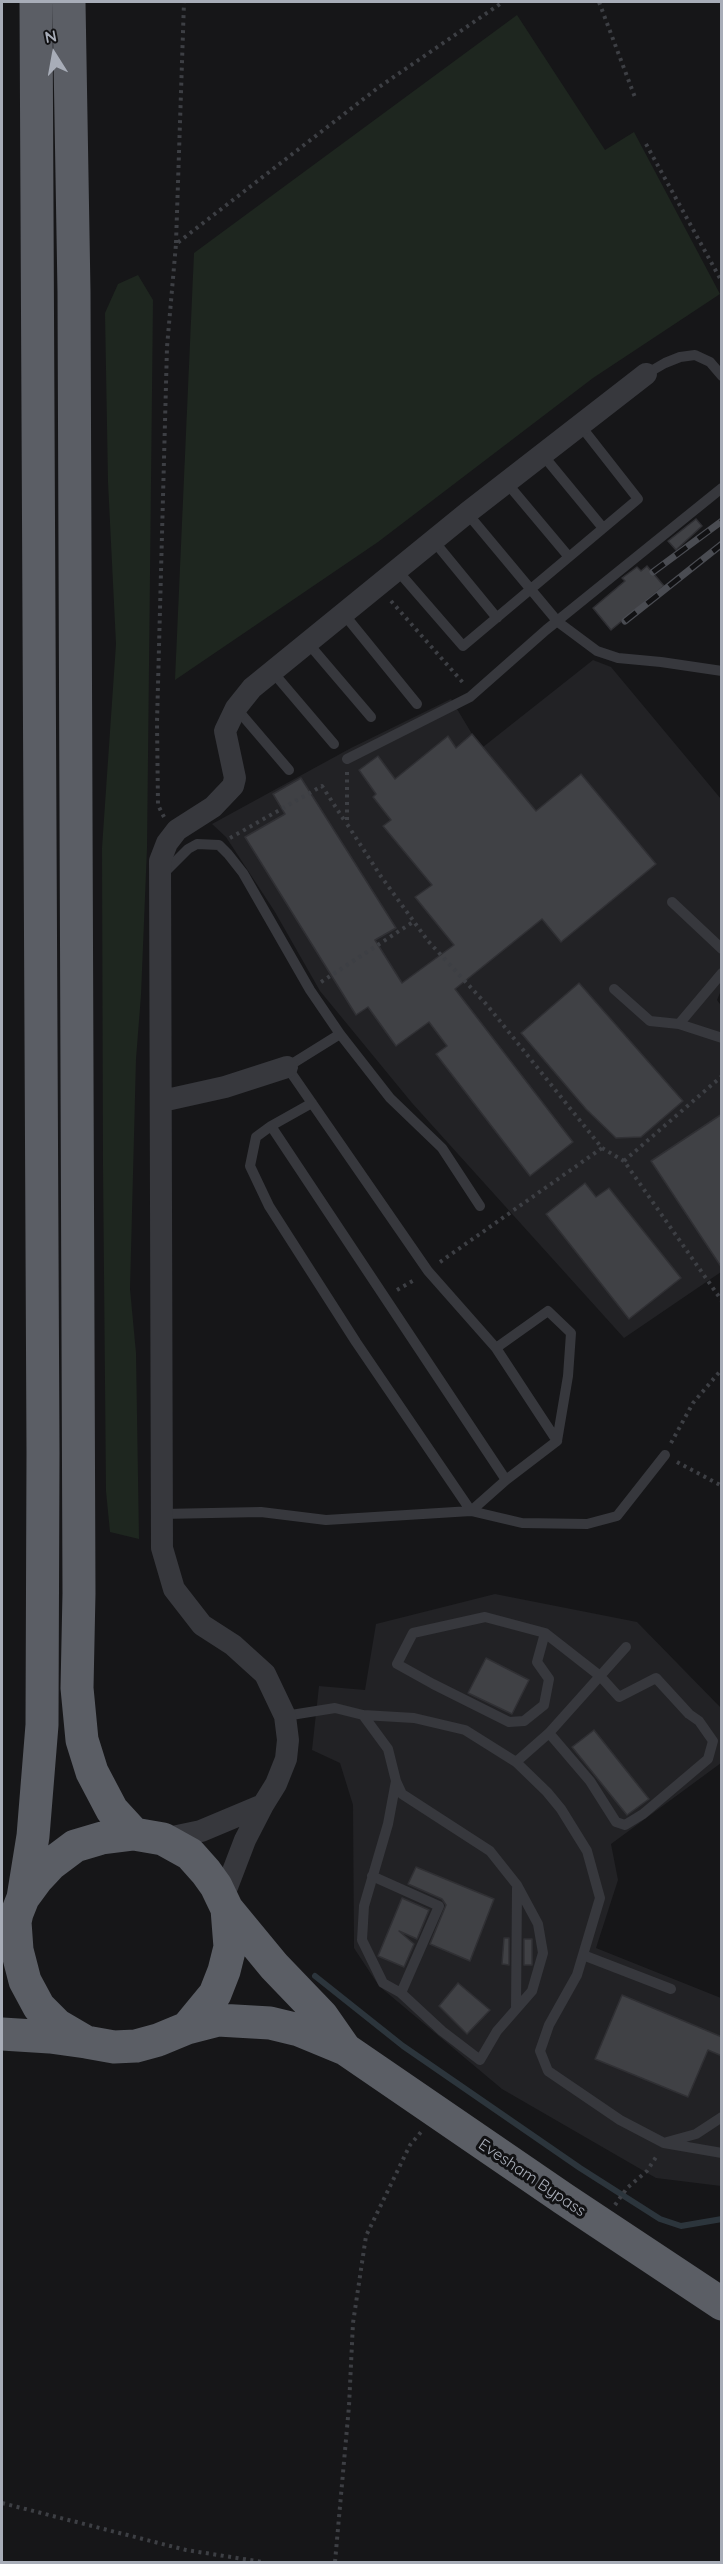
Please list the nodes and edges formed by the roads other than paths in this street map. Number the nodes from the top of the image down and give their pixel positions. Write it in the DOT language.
graph roads {
  1 [pos="36,2"];
  2 [pos="69,2"];
  3 [pos="646,374"];
  4 [pos="722,376"];
  5 [pos="580,425"];
  6 [pos="542,454"];
  7 [pos="506,482"];
  8 [pos="722,488"];
  9 [pos="467,513"];
  10 [pos="603,528"];
  11 [pos="433,540"];
  12 [pos="569,556"];
  13 [pos="397,570"];
  14 [pos="531,588"];
  15 [pos="343,613"];
  16 [pos="497,618"];
  17 [pos="558,622"];
  18 [pos="307,642"];
  19 [pos="271,670"];
  20 [pos="722,672"];
  21 [pos="417,704"];
  22 [pos="236,708"];
  23 [pos="371,717"];
  24 [pos="334,744"];
  25 [pos="346,759"];
  26 [pos="289,770"];
  27 [pos="159,878"];
  28 [pos="672,902"];
  29 [pos="722,949"];
  30 [pos="722,973"];
  31 [pos="614,989"];
  32 [pos="679,1024"];
  33 [pos="340,1034"];
  34 [pos="722,1038"];
  35 [pos="287,1067"];
  36 [pos="162,1101"];
  37 [pos="312,1103"];
  38 [pos="271,1126"];
  39 [pos="480,1206"];
  40 [pos="496,1348"];
  41 [pos="557,1441"];
  42 [pos="664,1455"];
  43 [pos="506,1479"];
  44 [pos="471,1511"];
  45 [pos="162,1514"];
  46 [pos="546,1633"];
  47 [pos="626,1647"];
  48 [pos="600,1676"];
  49 [pos="363,1715"];
  50 [pos="285,1716"];
  51 [pos="549,1733"];
  52 [pos="516,1762"];
  53 [pos="396,1781"];
  54 [pos="263,1805"];
  55 [pos="148,1836"];
  56 [pos="372,1876"];
  57 [pos="517,1885"];
  58 [pos="225,1905"];
  59 [pos="13,1919"];
  60 [pos="583,1955"];
  61 [pos="671,1989"];
  62 [pos="401,1993"];
  63 [pos="516,2009"];
  64 [pos="187,2028"];
  65 [pos="12,2036"];
  66 [pos="86,2043"];
  67 [pos="345,2049"];
  68 [pos="390,2080"];
  69 [pos="722,2117"];
  70 [pos="664,2143"];
  71 [pos="722,2153"];
  72 [pos="722,2304"];
  1 -- 59 [label="highway"];
  2 -- 55 [label="highway"];
  3 -- 4 [label="lane"];
  3 -- 5 [label="street"];
  5 -- 6 [label="street"];
  5 -- 10 [label="lane"];
  6 -- 7 [label="street"];
  6 -- 10 [label="lane"];
  7 -- 9 [label="street"];
  7 -- 12 [label="lane"];
  8 -- 17 [label="lane"];
  9 -- 11 [label="street"];
  9 -- 14 [label="lane"];
  10 -- 12 [label="lane"];
  11 -- 13 [label="street"];
  11 -- 16 [label="lane"];
  12 -- 14 [label="lane"];
  13 -- 15 [label="street"];
  13 -- 16 [label="lane"];
  14 -- 16 [label="lane"];
  14 -- 17 [label="lane"];
  15 -- 18 [label="street"];
  15 -- 21 [label="lane"];
  17 -- 20 [label="lane"];
  17 -- 25 [label="lane"];
  18 -- 19 [label="street"];
  18 -- 23 [label="lane"];
  19 -- 22 [label="street"];
  19 -- 24 [label="lane"];
  22 -- 26 [label="lane"];
  22 -- 27 [label="street"];
  27 -- 33 [label="lane"];
  27 -- 36 [label="street"];
  28 -- 29 [label="lane"];
  30 -- 32 [label="lane"];
  31 -- 32 [label="lane"];
  32 -- 34 [label="lane"];
  33 -- 35 [label="lane"];
  33 -- 39 [label="lane"];
  35 -- 36 [label="street"];
  35 -- 37 [label="lane"];
  36 -- 45 [label="street"];
  37 -- 38 [label="lane"];
  37 -- 40 [label="lane"];
  38 -- 43 [label="lane"];
  38 -- 44 [label="lane"];
  40 -- 41 [label="lane"];
  40 -- 41 [label="lane"];
  41 -- 43 [label="lane"];
  42 -- 44 [label="lane"];
  43 -- 44 [label="lane"];
  44 -- 45 [label="lane"];
  45 -- 50 [label="street"];
  46 -- 46 [label="lane"];
  46 -- 48 [label="lane"];
  47 -- 48 [label="lane"];
  48 -- 51 [label="lane"];
  48 -- 51 [label="lane"];
  49 -- 50 [label="lane"];
  49 -- 52 [label="lane"];
  49 -- 53 [label="lane"];
  50 -- 54 [label="street"];
  51 -- 52 [label="lane"];
  52 -- 60 [label="lane"];
  53 -- 56 [label="lane"];
  53 -- 57 [label="lane"];
  54 -- 55 [label="street"];
  54 -- 58 [label="street"];
  55 -- 58 [label="highway"];
  55 -- 59 [label="highway"];
  56 -- 62 [label="lane"];
  56 -- 62 [label="lane"];
  57 -- 63 [label="lane"];
  57 -- 63 [label="lane"];
  58 -- 64 [label="highway"];
  58 -- 67 [label="highway, Evesham Bypass"];
  59 -- 66 [label="highway"];
  60 -- 61 [label="lane"];
  60 -- 70 [label="lane"];
  62 -- 63 [label="lane"];
  64 -- 66 [label="highway"];
  64 -- 67 [label="highway, Evesham Bypass"];
  65 -- 66 [label="highway"];
  65 -- 68 [label="highway"];
  67 -- 68 [label="highway, Evesham Bypass"];
  68 -- 72 [label="highway, Evesham Bypass"];
  69 -- 70 [label="lane"];
  70 -- 71 [label="lane"];
}
